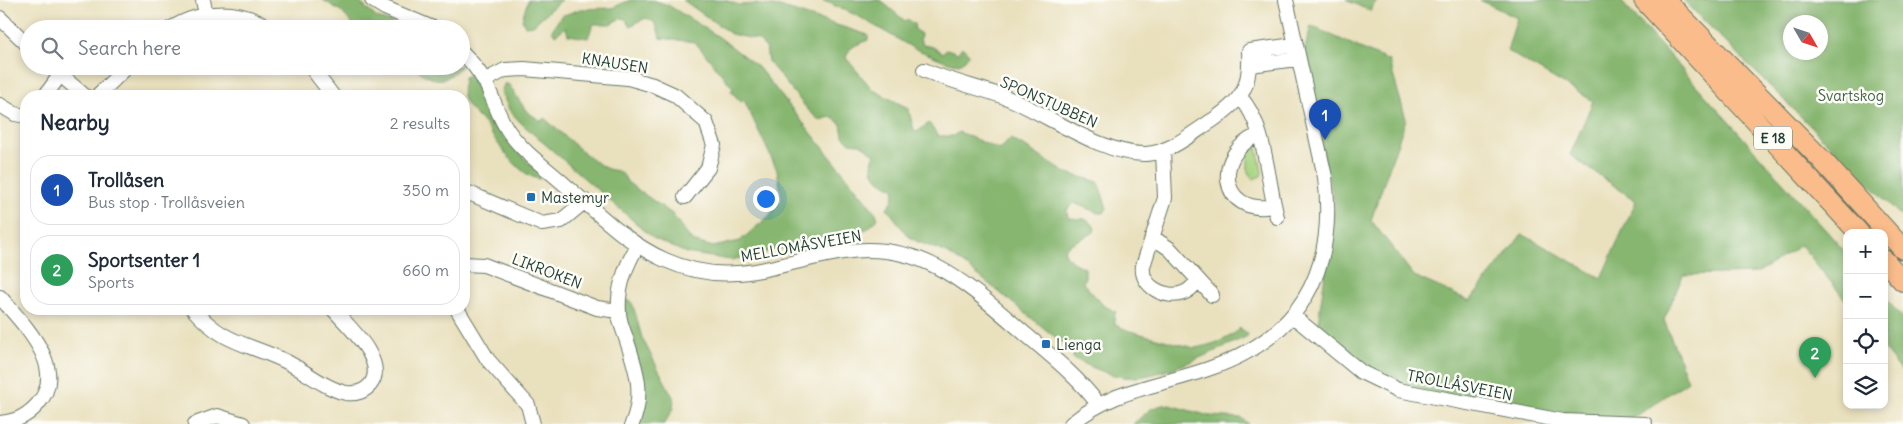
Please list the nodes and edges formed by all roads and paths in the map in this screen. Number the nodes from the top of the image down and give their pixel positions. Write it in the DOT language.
graph roads {
  1 [pos="203,0"];
  2 [pos="372,0"];
  3 [pos="1286,0"];
  4 [pos="1644,0"];
  5 [pos="1665,0"];
  6 [pos="206,15"];
  7 [pos="0,18"];
  8 [pos="186,20"];
  9 [pos="251,20"];
  10 [pos="414,20"];
  11 [pos="20,37"];
  12 [pos="1296,52"];
  13 [pos="470,62"];
  14 [pos="924,70"];
  15 [pos="53,75"];
  16 [pos="60,75"];
  17 [pos="119,75"];
  18 [pos="317,75"];
  19 [pos="484,80"];
  20 [pos="47,90"];
  21 [pos="78,90"];
  22 [pos="104,90"];
  23 [pos="328,90"];
  24 [pos="1240,96"];
  25 [pos="0,105"];
  26 [pos="20,115"];
  27 [pos="1259,135"];
  28 [pos="1162,151"];
  29 [pos="470,193"];
  30 [pos="685,197"];
  31 [pos="585,201"];
  32 [pos="1855,229"];
  33 [pos="1152,237"];
  34 [pos="638,246"];
  35 [pos="1903,249"];
  36 [pos="1888,264"];
  37 [pos="470,265"];
  38 [pos="1198,280"];
  39 [pos="1903,281"];
  40 [pos="1212,295"];
  41 [pos="0,296"];
  42 [pos="618,310"];
  43 [pos="199,315"];
  44 [pos="338,315"];
  45 [pos="461,315"];
  46 [pos="1293,316"];
  47 [pos="1098,404"];
  48 [pos="0,423"];
  49 [pos="195,424"];
  50 [pos="243,424"];
  51 [pos="533,424"];
  52 [pos="632,424"];
  53 [pos="1071,424"];
  54 [pos="1645,424"];
  1 -- 6 [label="street"];
  2 -- 10 [label="street"];
  3 -- 12 [label="street"];
  4 -- 32 [label="highway, E 18"];
  5 -- 35 [label="highway, E 18"];
  6 -- 8 [label="street"];
  6 -- 9 [label="street"];
  7 -- 11 [label="street"];
  12 -- 24 [label="street, SPONSTUBBEN"];
  12 -- 46 [label="street"];
  13 -- 19 [label="street, MELLOMÅSVEIEN"];
  14 -- 28 [label="street, SPONSTUBBEN"];
  15 -- 20 [label="street"];
  16 -- 21 [label="street"];
  17 -- 22 [label="street"];
  18 -- 23 [label="street"];
  19 -- 30 [label="street, KNAUSEN"];
  19 -- 31 [label="street, MELLOMÅSVEIEN"];
  24 -- 27 [label="street"];
  24 -- 28 [label="street, SPONSTUBBEN"];
  25 -- 26 [label="street"];
  27 -- 27 [label="street"];
  28 -- 33 [label="street"];
  29 -- 31 [label="street"];
  31 -- 34 [label="street, MELLOMÅSVEIEN"];
  33 -- 38 [label="street"];
  33 -- 38 [label="street"];
  34 -- 42 [label="street"];
  34 -- 47 [label="street, MELLOMÅSVEIEN"];
  36 -- 39 [label="highway"];
  37 -- 42 [label="street, LIKROKEN"];
  38 -- 40 [label="street"];
  41 -- 48 [label="street"];
  42 -- 52 [label="street"];
  43 -- 44 [label="street"];
  45 -- 51 [label="street"];
  46 -- 47 [label="street"];
  46 -- 54 [label="street, TROLLÅSVEIEN"];
  47 -- 53 [label="street"];
  49 -- 50 [label="street"];
}
